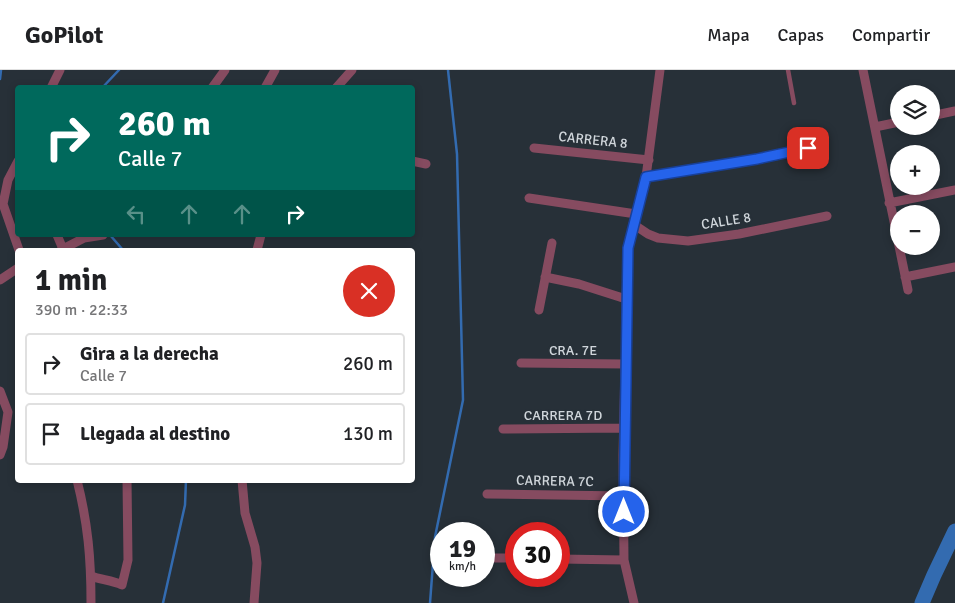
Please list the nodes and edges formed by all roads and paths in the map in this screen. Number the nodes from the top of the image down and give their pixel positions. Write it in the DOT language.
graph roads {
  1 [pos="60,70"];
  2 [pos="225,70"];
  3 [pos="276,70"];
  4 [pos="351,70"];
  5 [pos="660,70"];
  6 [pos="788,70"];
  7 [pos="863,70"];
  8 [pos="52,85"];
  9 [pos="214,85"];
  10 [pos="267,85"];
  11 [pos="338,85"];
  12 [pos="794,103"];
  13 [pos="955,111"];
  14 [pos="940,114"];
  15 [pos="890,124"];
  16 [pos="875,127"];
  17 [pos="534,148"];
  18 [pos="808,148"];
  19 [pos="649,160"];
  20 [pos="415,162"];
  21 [pos="426,164"];
  22 [pos="15,167"];
  23 [pos="646,177"];
  24 [pos="955,190"];
  25 [pos="529,198"];
  26 [pos="889,203"];
  27 [pos="890,207"];
  28 [pos="827,216"];
  29 [pos="634,219"];
  30 [pos="90,237"];
  31 [pos="552,243"];
  32 [pos="18,248"];
  33 [pos="64,248"];
  34 [pos="901,255"];
  35 [pos="955,267"];
  36 [pos="15,271"];
  37 [pos="545,277"];
  38 [pos="905,277"];
  39 [pos="0,280"];
  40 [pos="908,290"];
  41 [pos="626,298"];
  42 [pos="540,310"];
  43 [pos="521,364"];
  44 [pos="625,364"];
  45 [pos="0,391"];
  46 [pos="624,428"];
  47 [pos="503,429"];
  48 [pos="0,455"];
  49 [pos="78,483"];
  50 [pos="127,483"];
  51 [pos="242,483"];
  52 [pos="487,494"];
  53 [pos="624,496"];
  54 [pos="570,558"];
  55 [pos="624,560"];
  56 [pos="91,576"];
  57 [pos="91,603"];
  58 [pos="254,603"];
  59 [pos="634,603"];
  1 -- 8 [label="street"];
  2 -- 9 [label="street"];
  3 -- 10 [label="street"];
  4 -- 11 [label="street"];
  5 -- 19 [label="street"];
  6 -- 12 [label="lane"];
  7 -- 16 [label="street"];
  13 -- 14 [label="street"];
  15 -- 16 [label="street"];
  16 -- 26 [label="street"];
  17 -- 19 [label="street, CARRERA 8"];
  18 -- 23 [label="street"];
  19 -- 23 [label="street"];
  20 -- 21 [label="street"];
  22 -- 32 [label="street"];
  23 -- 29 [label="street"];
  24 -- 26 [label="street"];
  25 -- 29 [label="street, CALLE 8"];
  26 -- 27 [label="street"];
  28 -- 29 [label="street, CALLE 8"];
  29 -- 41 [label="street"];
  30 -- 33 [label="street"];
  31 -- 37 [label="street"];
  34 -- 38 [label="street"];
  35 -- 38 [label="street"];
  36 -- 39 [label="street"];
  37 -- 41 [label="street"];
  37 -- 42 [label="street"];
  38 -- 40 [label="street"];
  41 -- 44 [label="street"];
  43 -- 44 [label="street, CRA. 7E"];
  44 -- 46 [label="street"];
  45 -- 48 [label="street"];
  46 -- 47 [label="street, CARRERA 7D"];
  46 -- 53 [label="street"];
  49 -- 56 [label="street"];
  50 -- 56 [label="street"];
  51 -- 58 [label="street"];
  52 -- 53 [label="street, CARRERA 7C"];
  53 -- 55 [label="street"];
  54 -- 55 [label="street"];
  55 -- 59 [label="street"];
  56 -- 57 [label="street"];
}
